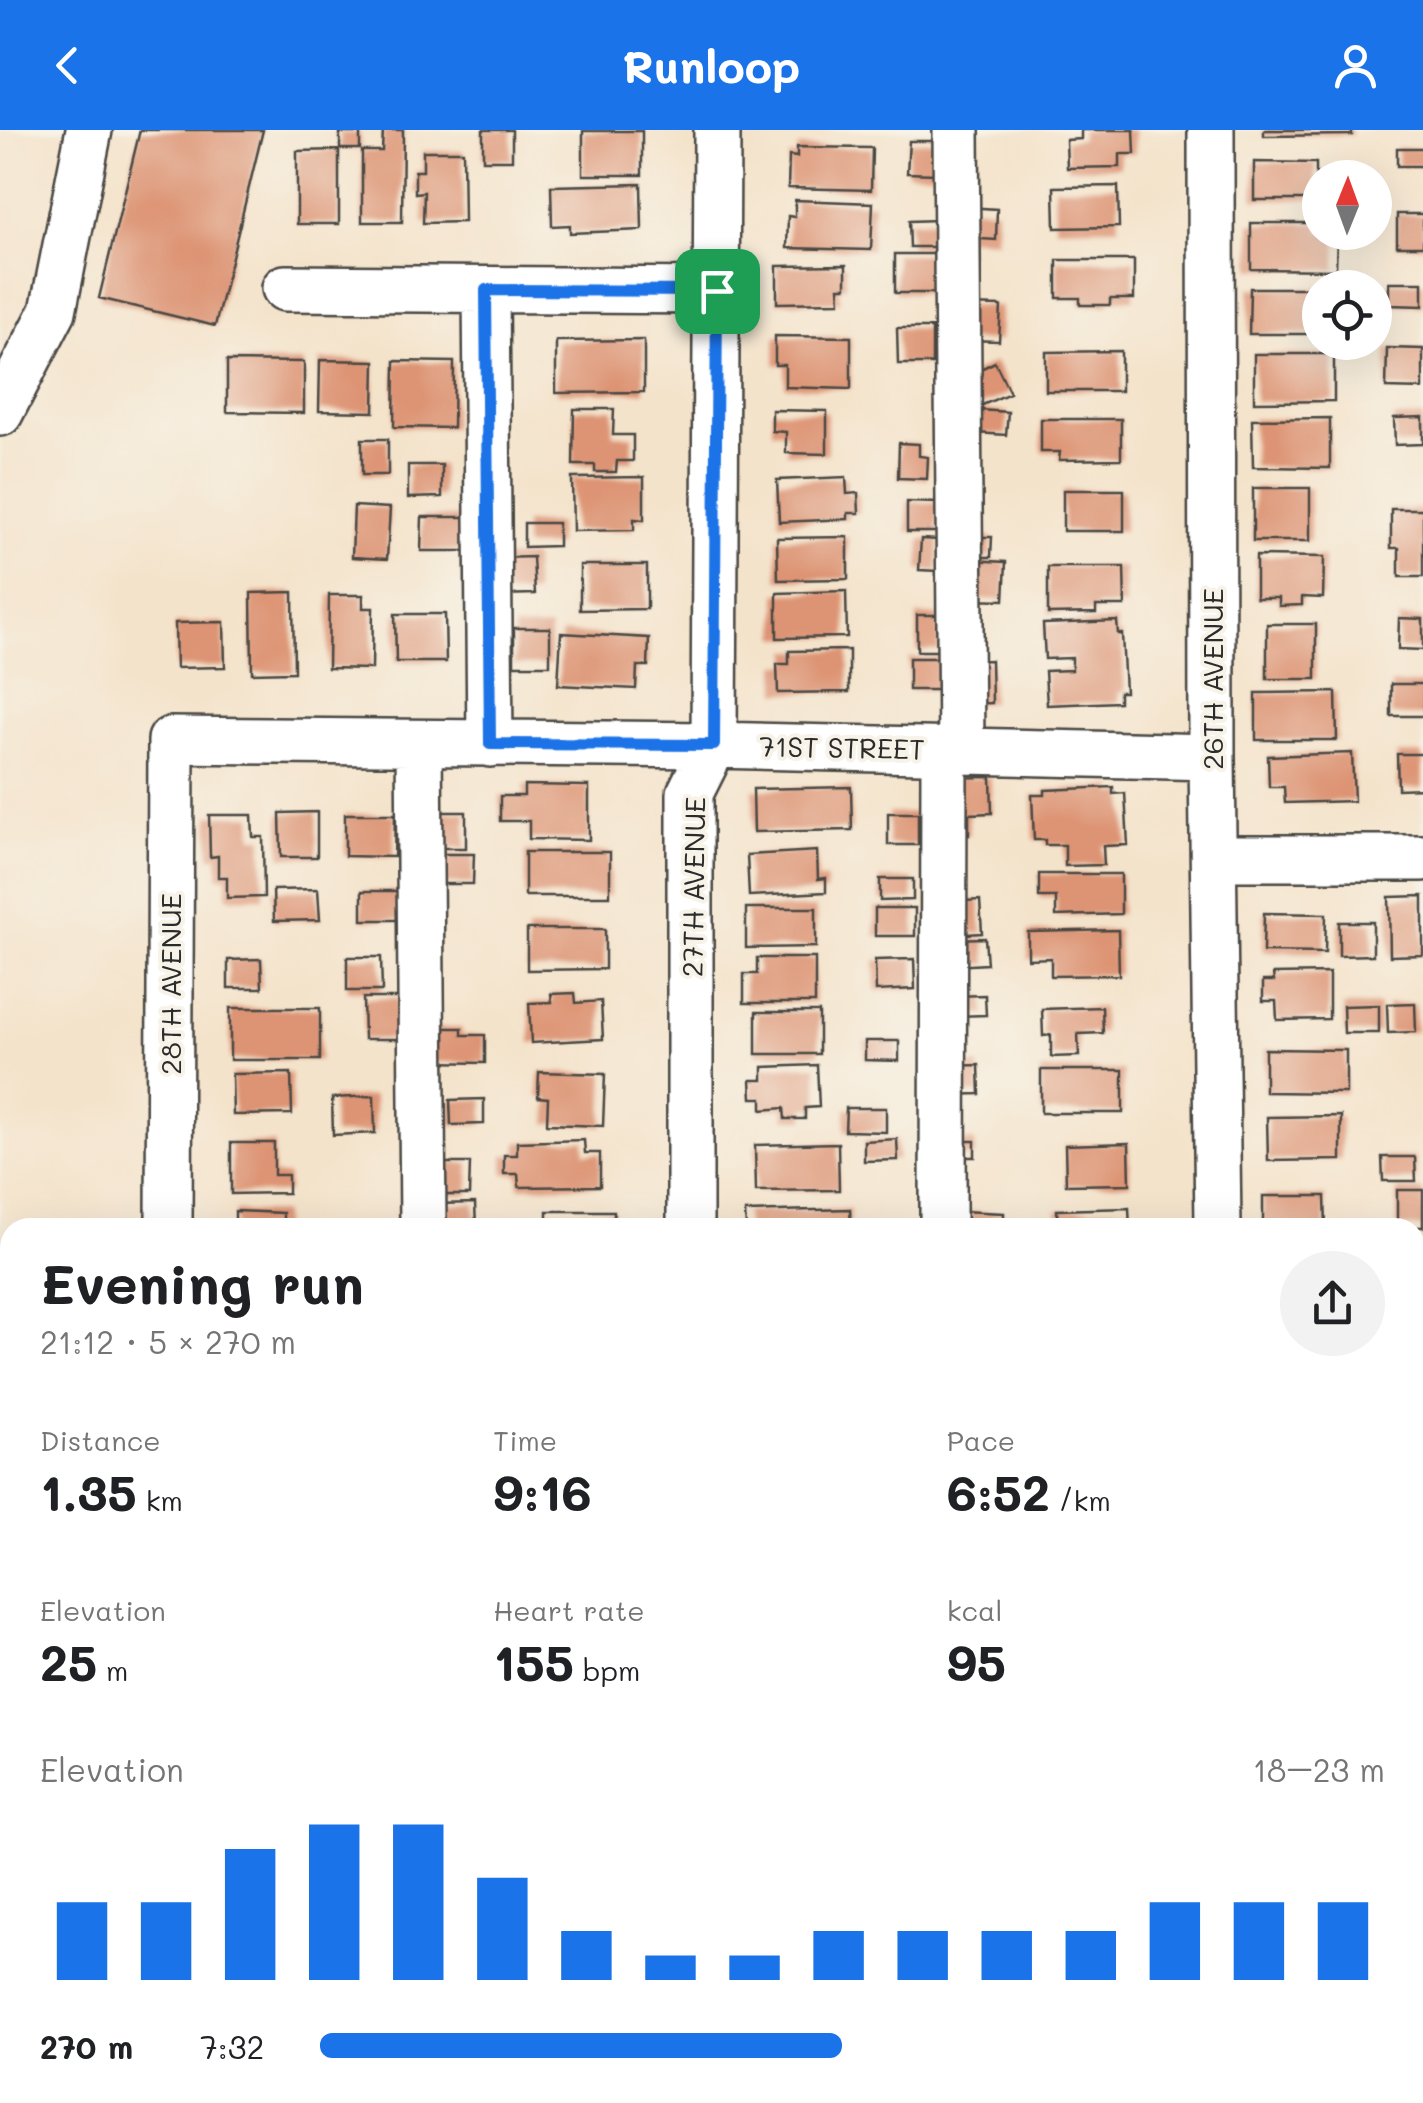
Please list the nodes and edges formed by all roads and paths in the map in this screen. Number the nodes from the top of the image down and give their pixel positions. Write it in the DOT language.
graph roads {
  1 [pos="89,130"];
  2 [pos="716,130"];
  3 [pos="956,130"];
  4 [pos="1211,130"];
  5 [pos="284,288"];
  6 [pos="486,290"];
  7 [pos="717,291"];
  8 [pos="0,413"];
  9 [pos="171,740"];
  10 [pos="419,744"];
  11 [pos="490,744"];
  12 [pos="714,745"];
  13 [pos="953,749"];
  14 [pos="1212,757"];
  15 [pos="1215,858"];
  16 [pos="1423,858"];
  17 [pos="170,1218"];
  18 [pos="424,1218"];
  19 [pos="690,1218"];
  20 [pos="942,1218"];
  21 [pos="1218,1218"];
  1 -- 8 [label="street"];
  2 -- 7 [label="street, 27TH AVENUE"];
  3 -- 13 [label="street"];
  4 -- 14 [label="street, 26TH AVENUE"];
  5 -- 6 [label="street"];
  6 -- 7 [label="street"];
  6 -- 11 [label="street"];
  7 -- 12 [label="street, 27TH AVENUE"];
  9 -- 10 [label="street, 71ST STREET"];
  9 -- 17 [label="street, 28TH AVENUE"];
  10 -- 11 [label="street, 71ST STREET"];
  10 -- 18 [label="street"];
  11 -- 12 [label="street, 71ST STREET"];
  12 -- 13 [label="street, 71ST STREET"];
  12 -- 19 [label="street, 27TH AVENUE"];
  13 -- 14 [label="street, 71ST STREET"];
  13 -- 20 [label="street"];
  14 -- 15 [label="street, 26TH AVENUE"];
  15 -- 16 [label="street"];
  15 -- 21 [label="street, 26TH AVENUE"];
}
